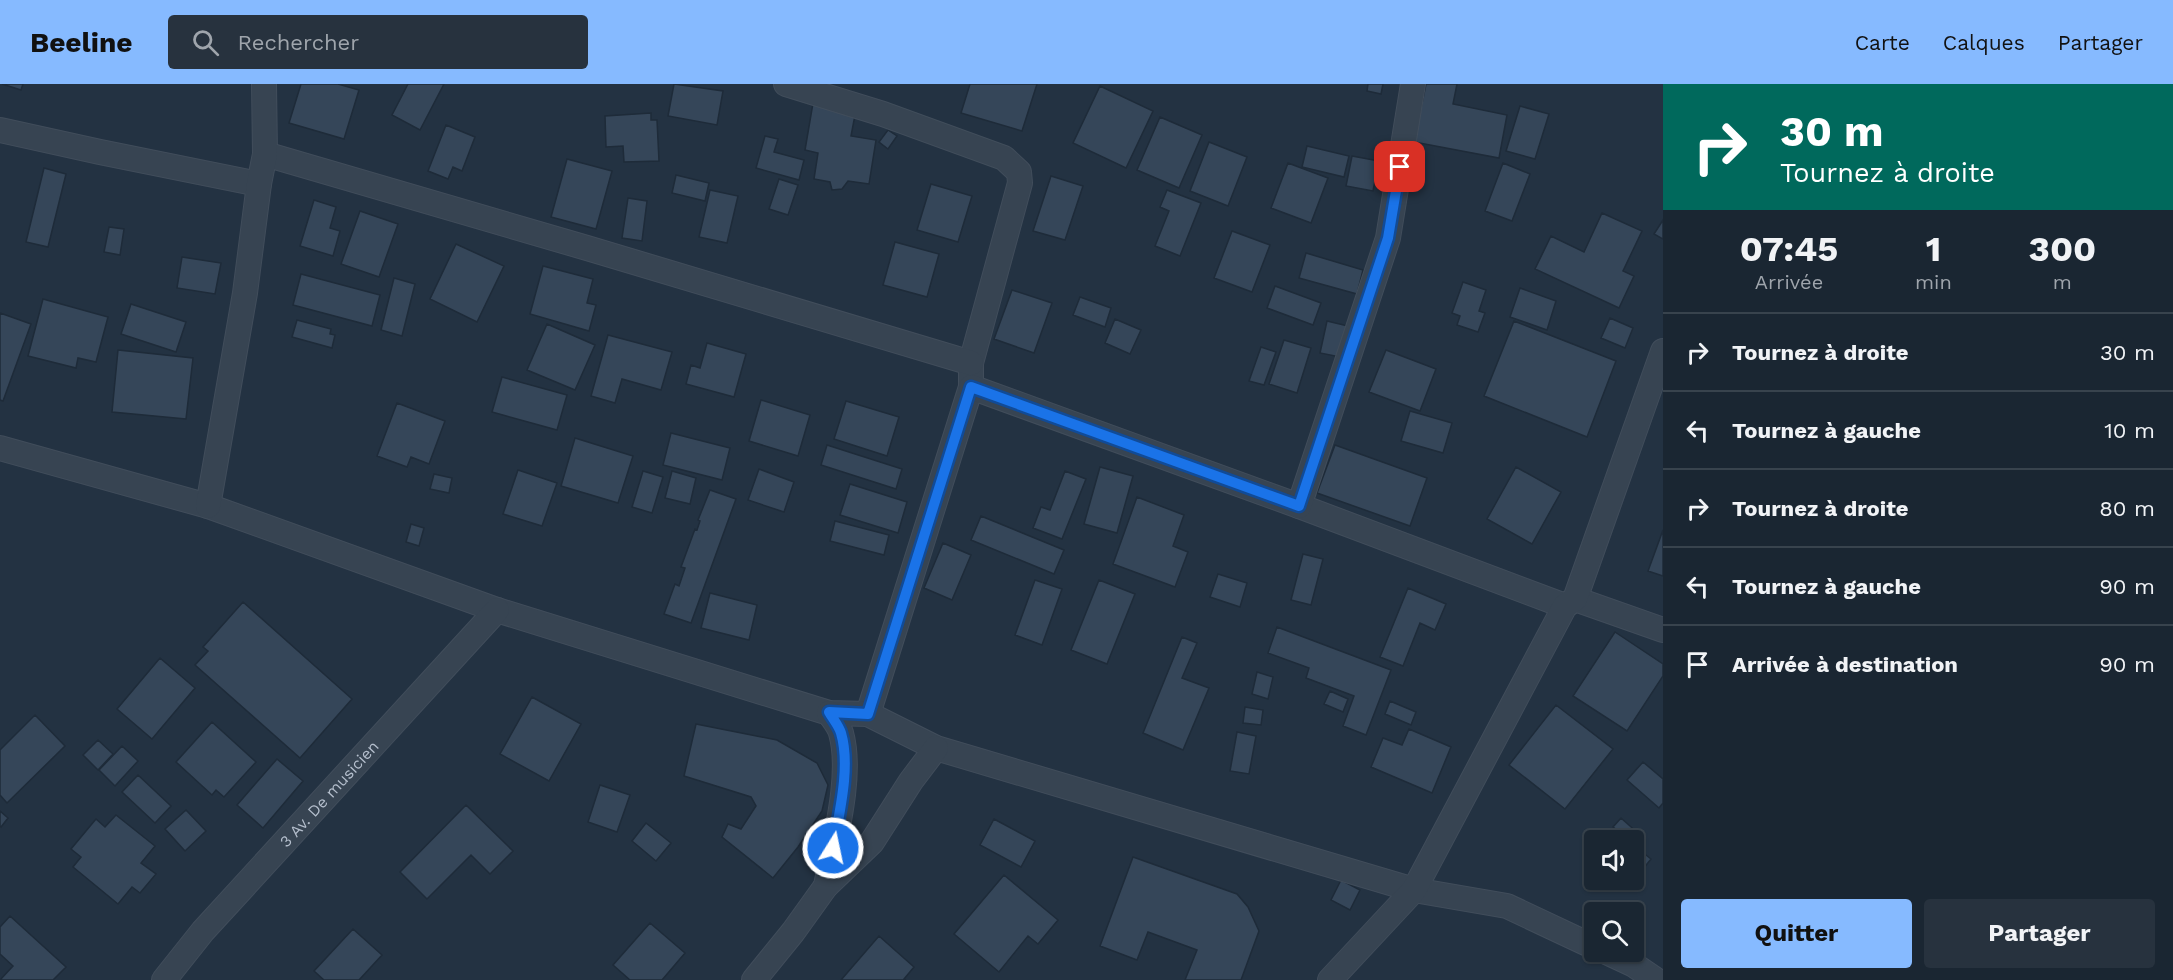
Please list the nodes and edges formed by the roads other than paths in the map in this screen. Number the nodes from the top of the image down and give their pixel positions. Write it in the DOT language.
graph roads {
  1 [pos="264,84"];
  2 [pos="786,84"];
  3 [pos="1413,84"];
  4 [pos="0,130"];
  5 [pos="266,154"];
  6 [pos="259,184"];
  7 [pos="1663,351"];
  8 [pos="971,375"];
  9 [pos="0,448"];
  10 [pos="208,506"];
  11 [pos="1299,506"];
  12 [pos="1570,603"];
  13 [pos="497,610"];
  14 [pos="1663,630"];
  15 [pos="829,712"];
  16 [pos="868,714"];
  17 [pos="936,748"];
  18 [pos="826,886"];
  19 [pos="1414,890"];
  20 [pos="1584,942"];
  21 [pos="1628,962"];
  22 [pos="164,980"];
  23 [pos="754,980"];
  24 [pos="1330,980"];
  25 [pos="1656,980"];
  1 -- 5 [label="street"];
  2 -- 8 [label="street"];
  3 -- 11 [label="street"];
  4 -- 6 [label="street"];
  5 -- 6 [label="street"];
  5 -- 8 [label="street"];
  6 -- 10 [label="street"];
  7 -- 12 [label="street"];
  8 -- 11 [label="street"];
  8 -- 16 [label="street"];
  9 -- 10 [label="street"];
  10 -- 13 [label="street"];
  11 -- 12 [label="street"];
  12 -- 14 [label="street"];
  12 -- 19 [label="street"];
  13 -- 15 [label="street"];
  13 -- 22 [label="street, 3 Av. De musicien"];
  15 -- 16 [label="street"];
  15 -- 18 [label="street"];
  16 -- 17 [label="street"];
  17 -- 18 [label="street"];
  17 -- 19 [label="street"];
  18 -- 23 [label="street"];
  19 -- 20 [label="street"];
  19 -- 24 [label="street"];
  21 -- 25 [label="street"];
}
